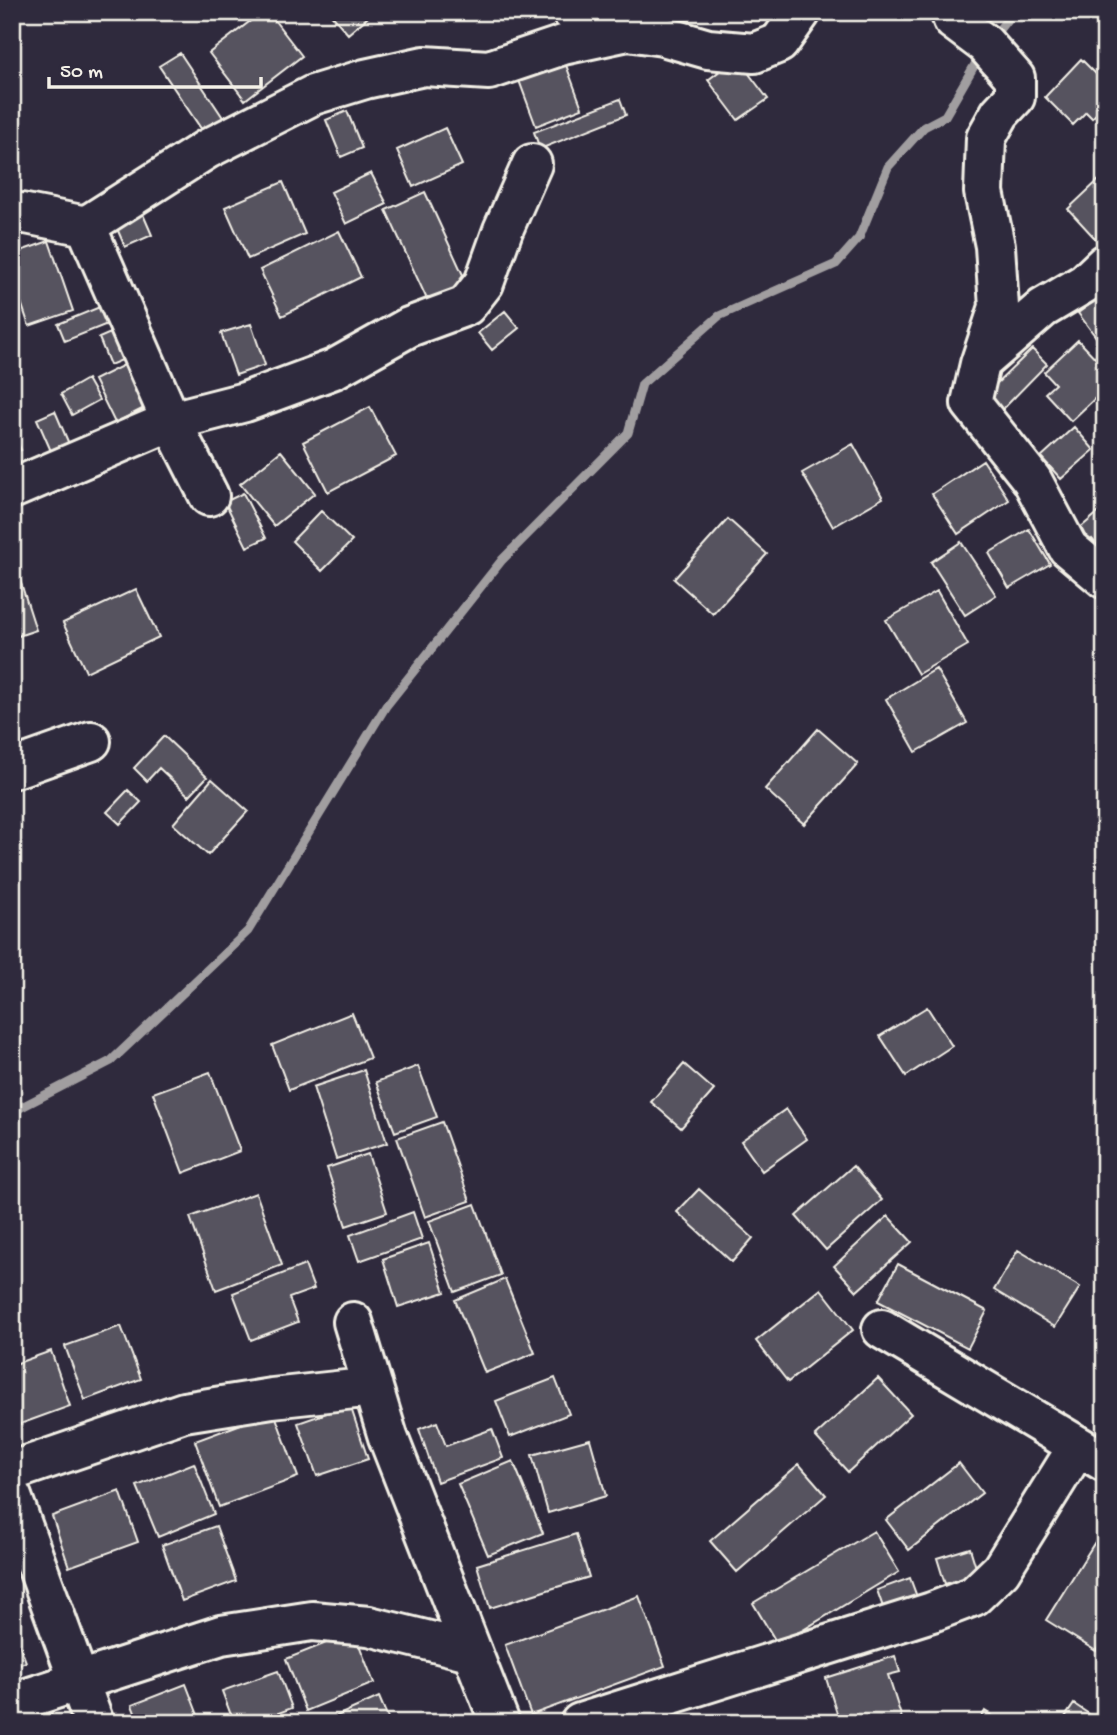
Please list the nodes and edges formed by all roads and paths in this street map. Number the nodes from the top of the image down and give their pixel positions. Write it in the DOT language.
graph roads {
  1 [pos="572,12"];
  2 [pos="801,12"];
  3 [pos="950,12"];
  4 [pos="628,31"];
  5 [pos="532,163"];
  6 [pos="12,217"];
  7 [pos="86,226"];
  8 [pos="1105,264"];
  9 [pos="980,364"];
  10 [pos="171,421"];
  11 [pos="12,489"];
  12 [pos="209,496"];
  13 [pos="1105,579"];
  14 [pos="91,741"];
  15 [pos="12,769"];
  16 [pos="353,1322"];
  17 [pos="882,1329"];
  18 [pos="373,1387"];
  19 [pos="1091,1454"];
  20 [pos="12,1471"];
  21 [pos="12,1497"];
  22 [pos="470,1651"];
  23 [pos="79,1680"];
  24 [pos="12,1703"];
  25 [pos="94,1723"];
  26 [pos="500,1723"];
  27 [pos="580,1723"];
  1 -- 4 [label="street"];
  2 -- 4 [label="street"];
  3 -- 9 [label="street"];
  4 -- 7 [label="street"];
  5 -- 10 [label="street"];
  6 -- 7 [label="street"];
  7 -- 10 [label="street"];
  8 -- 9 [label="street"];
  9 -- 13 [label="street"];
  10 -- 11 [label="street"];
  10 -- 12 [label="street"];
  14 -- 15 [label="street"];
  16 -- 18 [label="street"];
  17 -- 19 [label="street"];
  18 -- 20 [label="street"];
  18 -- 22 [label="street"];
  19 -- 27 [label="street"];
  21 -- 23 [label="street"];
  22 -- 23 [label="street"];
  22 -- 26 [label="street"];
  23 -- 24 [label="street"];
  23 -- 25 [label="street"];
}
